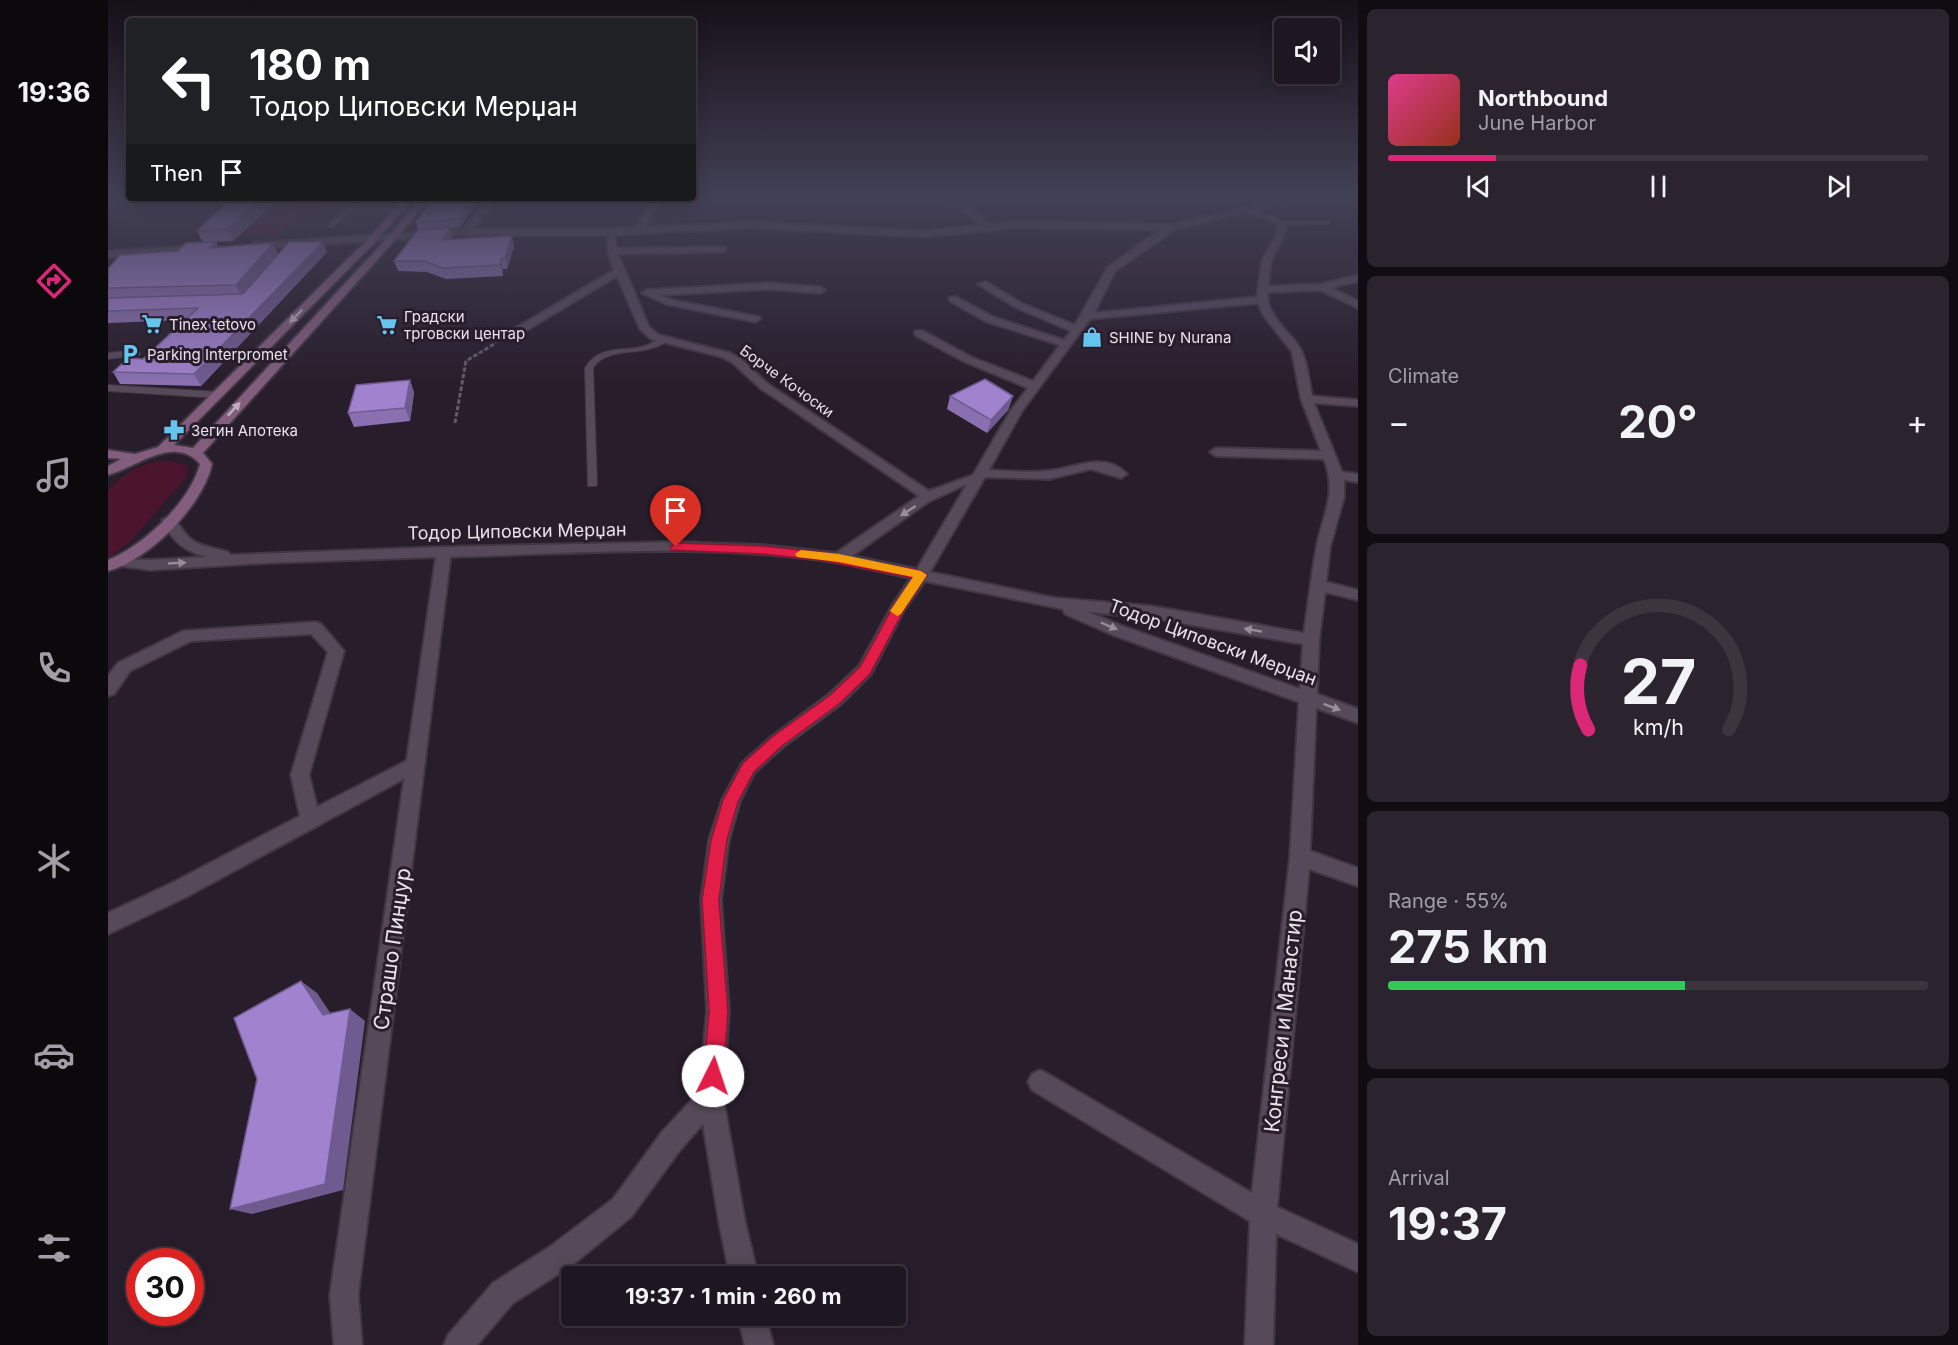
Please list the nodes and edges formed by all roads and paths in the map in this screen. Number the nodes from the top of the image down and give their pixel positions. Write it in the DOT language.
graph roads {
  1 [pos="121,261"];
  2 [pos="352,261"];
  3 [pos="371,261"];
  4 [pos="616,261"];
  5 [pos="1122,261"];
  6 [pos="1268,261"];
  7 [pos="115,268"];
  8 [pos="620,270"];
  9 [pos="1358,278"];
  10 [pos="984,284"];
  11 [pos="1322,287"];
  12 [pos="820,290"];
  13 [pos="629,293"];
  14 [pos="647,293"];
  15 [pos="1263,295"];
  16 [pos="953,299"];
  17 [pos="1358,305"];
  18 [pos="1087,316"];
  19 [pos="755,319"];
  20 [pos="1076,329"];
  21 [pos="919,333"];
  22 [pos="508,337"];
  23 [pos="664,340"];
  24 [pos="1066,344"];
  25 [pos="136,353"];
  26 [pos="108,356"];
  27 [pos="1034,386"];
  28 [pos="108,388"];
  29 [pos="219,395"];
  30 [pos="1307,399"];
  31 [pos="1358,403"];
  32 [pos="456,423"];
  33 [pos="161,450"];
  34 [pos="1216,452"];
  35 [pos="196,453"];
  36 [pos="108,454"];
  37 [pos="1330,455"];
  38 [pos="133,457"];
  39 [pos="108,471"];
  40 [pos="1121,474"];
  41 [pos="981,475"];
  42 [pos="1337,475"];
  43 [pos="1358,478"];
  44 [pos="592,484"];
  45 [pos="929,497"];
  46 [pos="169,520"];
  47 [pos="444,552"];
  48 [pos="839,558"];
  49 [pos="251,559"];
  50 [pos="114,564"];
  51 [pos="921,575"];
  52 [pos="1317,585"];
  53 [pos="1358,595"];
  54 [pos="1055,603"];
  55 [pos="1311,640"];
  56 [pos="108,689"];
  57 [pos="1309,698"];
  58 [pos="1358,716"];
  59 [pos="416,764"];
  60 [pos="311,820"];
  61 [pos="1300,857"];
  62 [pos="1358,877"];
  63 [pos="108,924"];
  64 [pos="1040,1082"];
  65 [pos="711,1097"];
  66 [pos="1263,1214"];
  67 [pos="1358,1258"];
  68 [pos="742,1266"];
  69 [pos="754,1326"];
  70 [pos="348,1345"];
  71 [pos="458,1345"];
  72 [pos="759,1345"];
  73 [pos="1259,1345"];
  1 -- 7 [label="street"];
  2 -- 29 [label="main road, one-way"];
  35 -- 3 [label="main road, one-way"];
  4 -- 8 [label="street, Борче Кочоски"];
  5 -- 18 [label="street"];
  6 -- 15 [label="street"];
  8 -- 13 [label="street, Борче Кочоски"];
  8 -- 22 [label="street"];
  9 -- 11 [label="street"];
  10 -- 20 [label="street"];
  11 -- 15 [label="street"];
  11 -- 17 [label="street"];
  12 -- 14 [label="street"];
  13 -- 14 [label="street"];
  13 -- 23 [label="street, Борче Кочоски"];
  14 -- 19 [label="street"];
  15 -- 18 [label="street"];
  15 -- 30 [label="street"];
  16 -- 24 [label="street"];
  18 -- 20 [label="street"];
  20 -- 24 [label="street"];
  21 -- 27 [label="street"];
  22 -- 32 [label="path"];
  23 -- 44 [label="lane"];
  23 -- 45 [label="street, Борче Кочоски"];
  24 -- 27 [label="street"];
  25 -- 26 [label="lane"];
  27 -- 41 [label="street"];
  28 -- 29 [label="lane"];
  29 -- 33 [label="main road"];
  30 -- 31 [label="street"];
  30 -- 37 [label="street"];
  33 -- 35 [label="main road"];
  33 -- 38 [label="main road"];
  34 -- 37 [label="street"];
  35 -- 46 [label="main road"];
  36 -- 38 [label="main road"];
  37 -- 42 [label="street"];
  38 -- 39 [label="main road"];
  40 -- 41 [label="street"];
  41 -- 45 [label="street"];
  41 -- 51 [label="street"];
  42 -- 43 [label="street"];
  42 -- 52 [label="street, Конгреси и Манастир"];
  45 -- 48 [label="street, one-way"];
  46 -- 49 [label="street"];
  46 -- 50 [label="main road"];
  47 -- 48 [label="street, Тодор Циповски Мерџан"];
  47 -- 49 [label="street, Тодор Циповски Мерџан"];
  47 -- 59 [label="street, Страшо Пинџур"];
  48 -- 51 [label="street, Тодор Циповски Мерџан"];
  50 -- 49 [label="street, Тодор Циповски Мерџан, one-way"];
  51 -- 54 [label="street, Тодор Циповски Мерџан"];
  51 -- 65 [label="street"];
  52 -- 53 [label="street"];
  52 -- 55 [label="street, Конгреси и Манастир"];
  55 -- 54 [label="street, Тодор Циповски Мерџан, one-way"];
  54 -- 57 [label="street, Тодор Циповски Мерџан, one-way"];
  55 -- 57 [label="street, Конгреси и Манастир"];
  56 -- 60 [label="street"];
  57 -- 58 [label="street, Тодор Циповски Мерџан, one-way"];
  57 -- 61 [label="street, Конгреси и Манастир"];
  59 -- 60 [label="street"];
  59 -- 70 [label="street, Страшо Пинџур"];
  60 -- 63 [label="street"];
  61 -- 62 [label="street"];
  61 -- 66 [label="street, Конгреси и Манастир"];
  64 -- 66 [label="street"];
  65 -- 68 [label="street"];
  65 -- 71 [label="street"];
  66 -- 67 [label="street"];
  66 -- 73 [label="street, Конгреси и Манастир"];
  69 -- 72 [label="street"];
}
